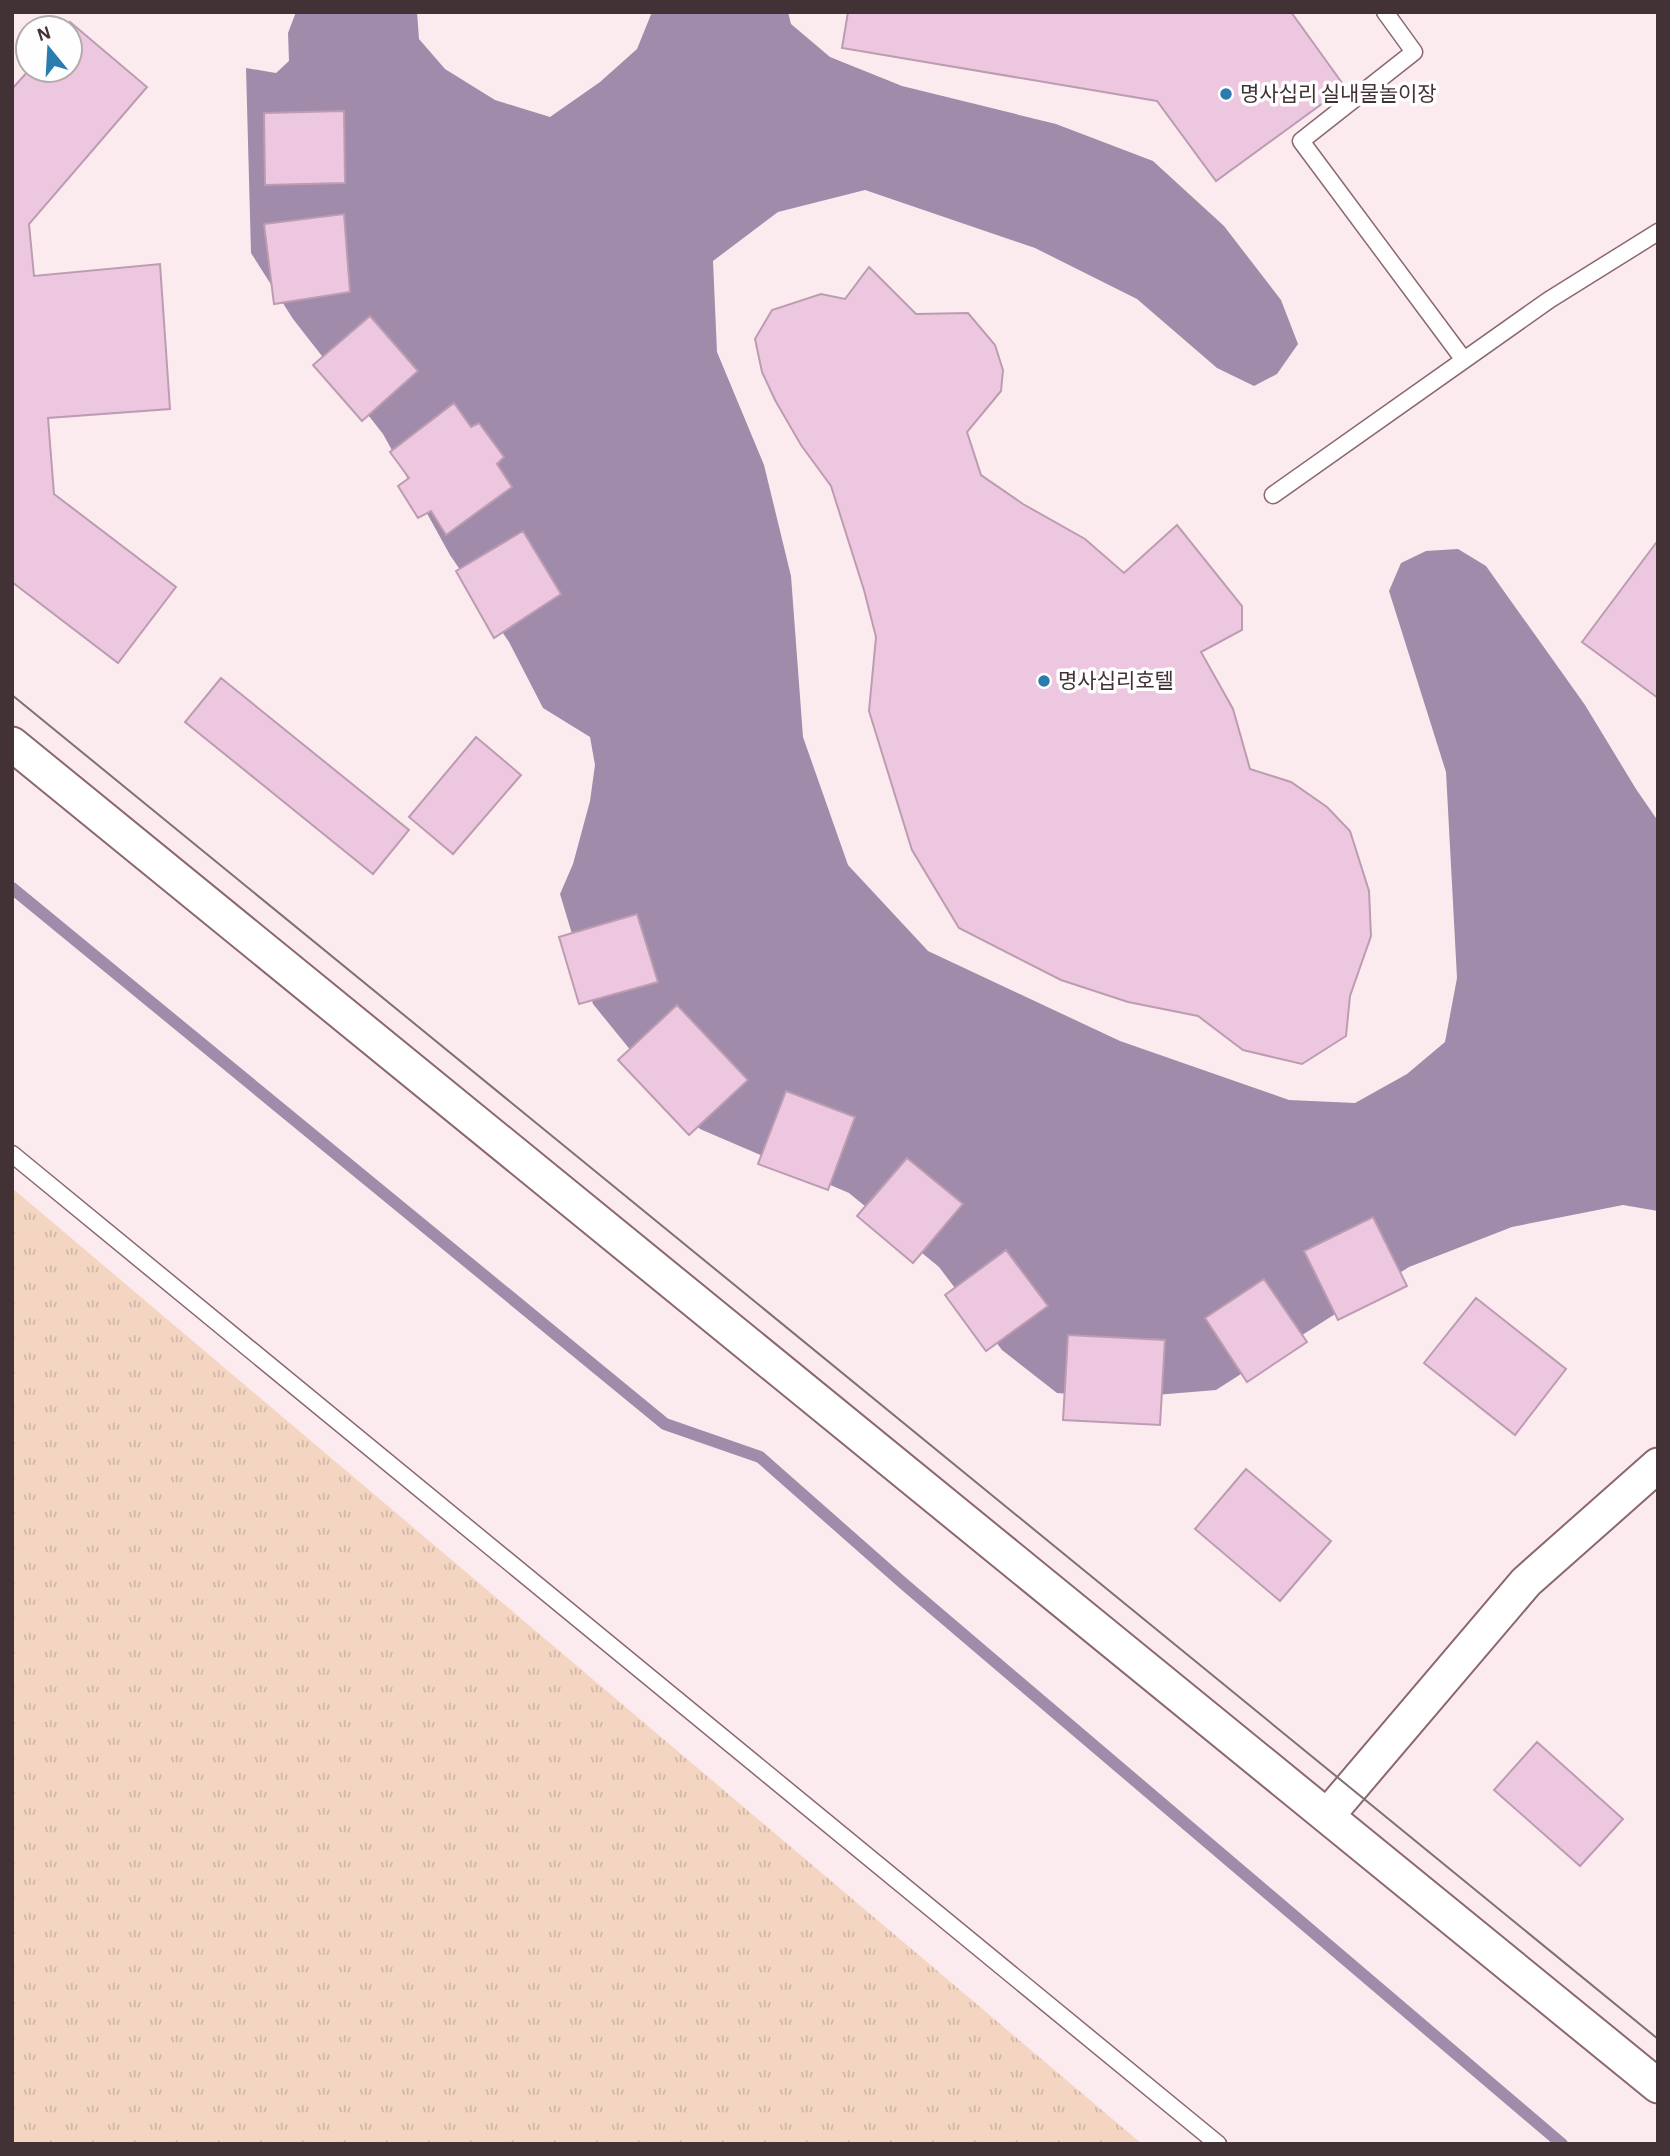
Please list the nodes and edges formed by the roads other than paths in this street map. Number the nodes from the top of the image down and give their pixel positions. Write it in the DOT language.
graph roads {
  1 [pos="1385,12"];
  2 [pos="1658,232"];
  3 [pos="1464,360"];
  4 [pos="1273,495"];
  5 [pos="12,744"];
  6 [pos="12,1154"];
  7 [pos="1658,1465"];
  8 [pos="1327,1816"];
  9 [pos="1658,2086"];
  10 [pos="1219,2144"];
  1 -- 3 [label="lane"];
  2 -- 3 [label="lane"];
  3 -- 4 [label="lane"];
  5 -- 8 [label="street"];
  6 -- 10 [label="lane"];
  7 -- 8 [label="street"];
  8 -- 9 [label="street"];
}
